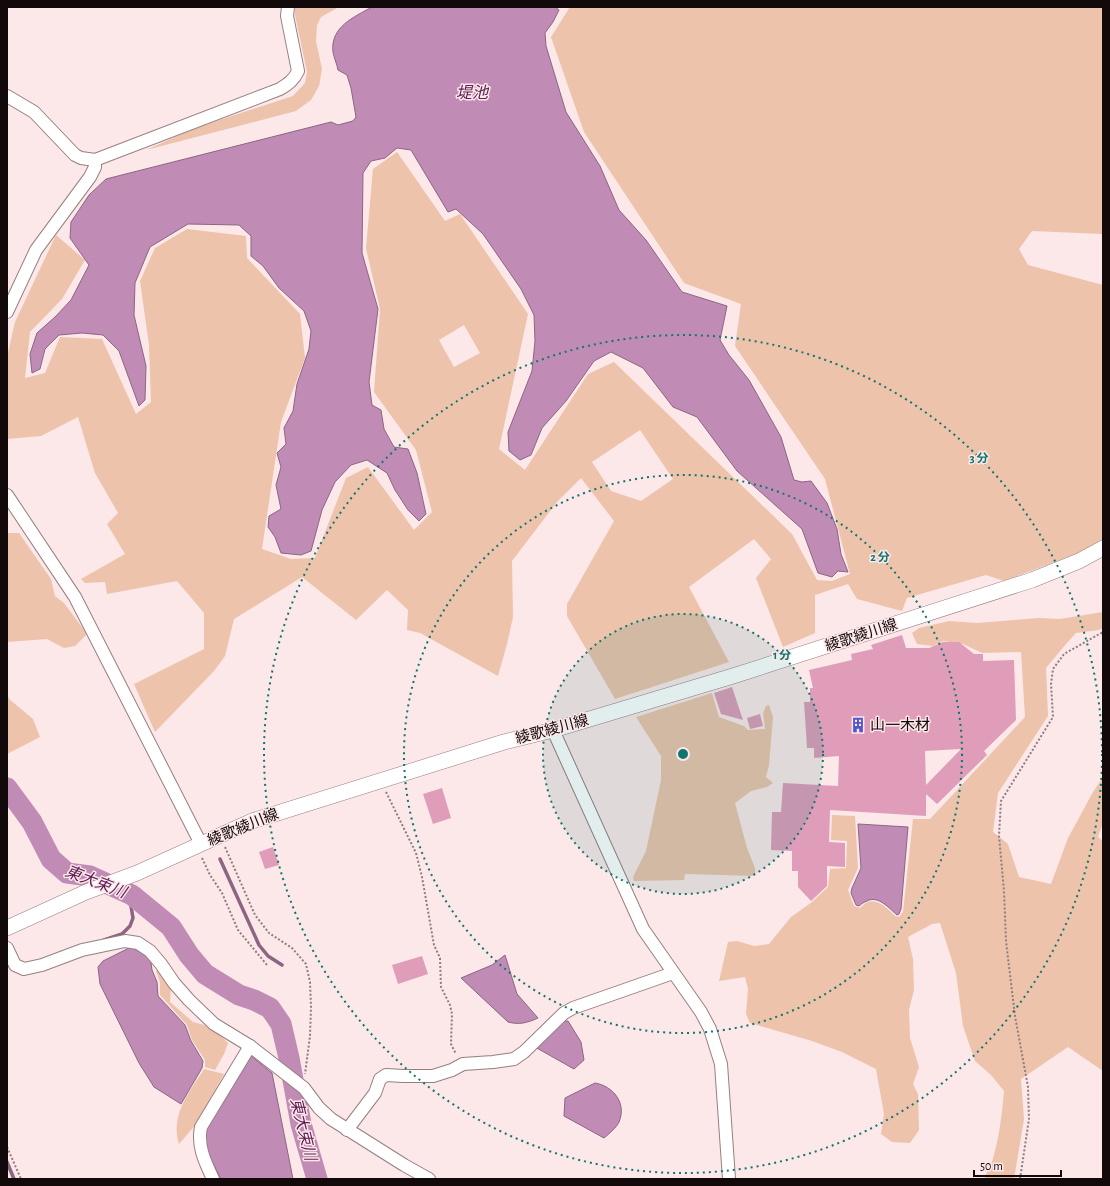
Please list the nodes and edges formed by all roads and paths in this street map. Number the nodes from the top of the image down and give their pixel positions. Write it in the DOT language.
graph roads {
  1 [pos="288,7"];
  2 [pos="7,96"];
  3 [pos="95,160"];
  4 [pos="7,312"];
  5 [pos="7,494"];
  6 [pos="1103,548"];
  7 [pos="1103,632"];
  8 [pos="553,730"];
  9 [pos="380,780"];
  10 [pos="220,835"];
  11 [pos="199,845"];
  12 [pos="7,928"];
  13 [pos="7,948"];
  14 [pos="267,965"];
  15 [pos="673,973"];
  16 [pos="250,1046"];
  17 [pos="463,1064"];
  18 [pos="302,1086"];
  19 [pos="347,1130"];
  20 [pos="7,1147"];
  21 [pos="21,1179"];
  22 [pos="213,1179"];
  23 [pos="429,1179"];
  24 [pos="729,1179"];
  25 [pos="1020,1179"];
  1 -- 3 [label="street"];
  2 -- 3 [label="street"];
  3 -- 4 [label="street"];
  5 -- 11 [label="street"];
  6 -- 8 [label="main road, 綾歌綾川線"];
  7 -- 25 [label="path"];
  8 -- 9 [label="main road, 綾歌綾川線"];
  8 -- 15 [label="street"];
  9 -- 10 [label="main road, 綾歌綾川線"];
  9 -- 17 [label="path"];
  10 -- 11 [label="main road, 綾歌綾川線"];
  10 -- 18 [label="path"];
  11 -- 12 [label="main road, 綾歌綾川線"];
  11 -- 14 [label="path"];
  13 -- 16 [label="street"];
  15 -- 17 [label="street"];
  15 -- 24 [label="street"];
  16 -- 18 [label="street"];
  16 -- 22 [label="street"];
  17 -- 19 [label="street"];
  18 -- 19 [label="street"];
  19 -- 23 [label="street"];
  20 -- 21 [label="path"];
}
